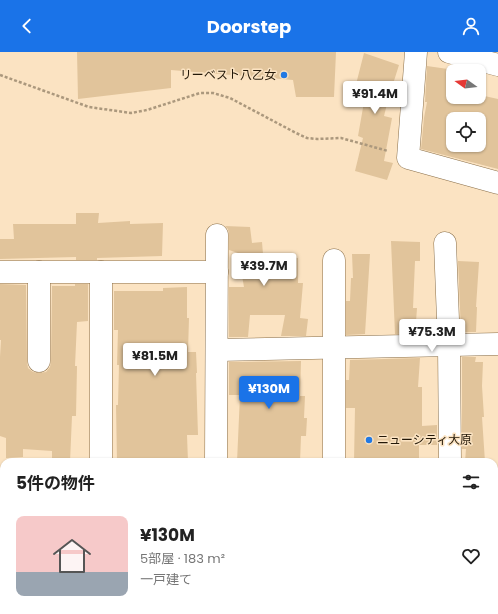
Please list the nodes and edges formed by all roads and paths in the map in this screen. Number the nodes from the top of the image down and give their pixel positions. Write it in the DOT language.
graph roads {
  1 [pos="416,52"];
  2 [pos="449,52"];
  3 [pos="498,65"];
  4 [pos="0,75"];
  5 [pos="408,158"];
  6 [pos="498,183"];
  7 [pos="217,235"];
  8 [pos="445,243"];
  9 [pos="334,260"];
  10 [pos="0,272"];
  11 [pos="39,272"];
  12 [pos="101,272"];
  13 [pos="217,272"];
  14 [pos="498,344"];
  15 [pos="449,345"];
  16 [pos="334,347"];
  17 [pos="217,350"];
  18 [pos="39,361"];
  19 [pos="101,458"];
  20 [pos="216,458"];
  21 [pos="334,458"];
  22 [pos="450,458"];
  1 -- 5 [label="street"];
  2 -- 3 [label="street"];
  4 -- 5 [label="path"];
  5 -- 6 [label="street"];
  7 -- 13 [label="street"];
  8 -- 15 [label="street"];
  9 -- 16 [label="street"];
  10 -- 11 [label="street"];
  11 -- 12 [label="street"];
  11 -- 18 [label="street"];
  12 -- 13 [label="street"];
  12 -- 19 [label="street"];
  13 -- 17 [label="street"];
  14 -- 15 [label="street"];
  15 -- 16 [label="street"];
  15 -- 22 [label="street"];
  16 -- 17 [label="street"];
  16 -- 21 [label="street"];
  17 -- 20 [label="street"];
}
